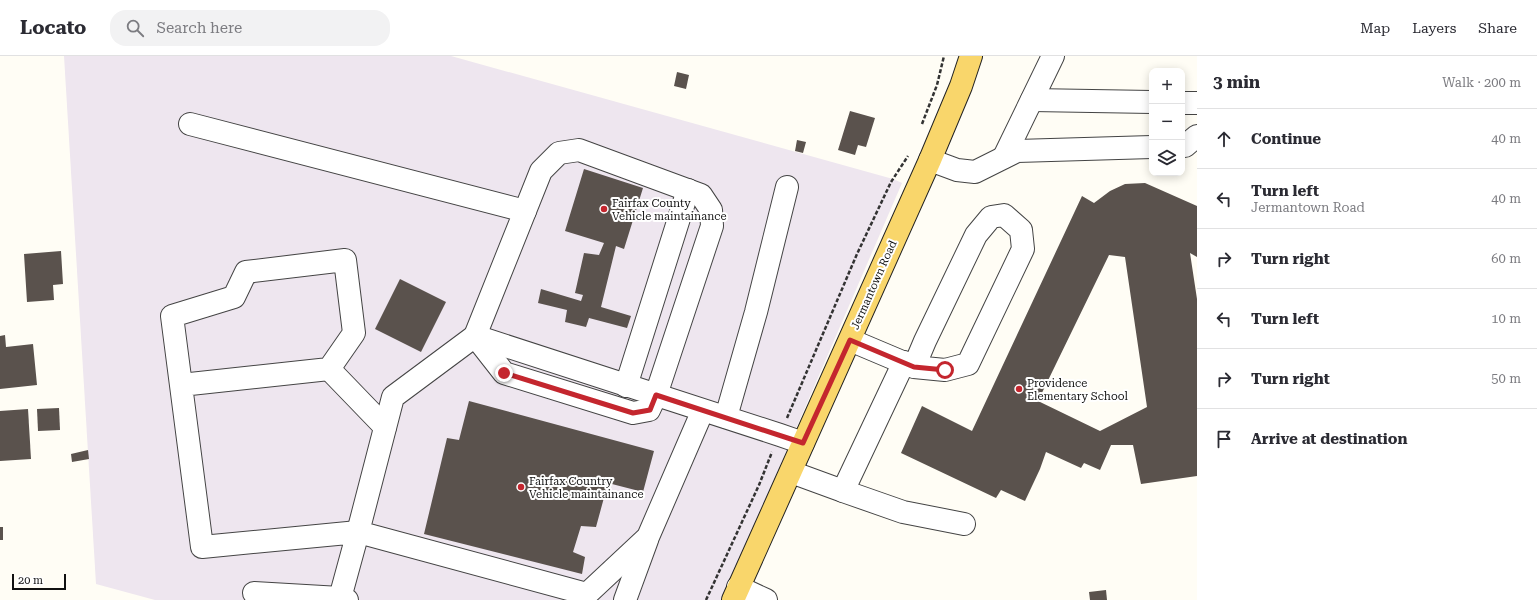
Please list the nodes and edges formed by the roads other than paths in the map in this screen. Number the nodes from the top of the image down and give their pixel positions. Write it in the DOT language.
graph roads {
  1 [pos="971,56"];
  2 [pos="1053,56"];
  3 [pos="1032,100"];
  4 [pos="1149,102"];
  5 [pos="1185,103"];
  6 [pos="1197,103"];
  7 [pos="190,124"];
  8 [pos="1197,136"];
  9 [pos="1185,146"];
  10 [pos="1149,147"];
  11 [pos="920,156"];
  12 [pos="1004,157"];
  13 [pos="787,187"];
  14 [pos="688,190"];
  15 [pos="525,211"];
  16 [pos="475,336"];
  17 [pos="850,340"];
  18 [pos="909,365"];
  19 [pos="568,366"];
  20 [pos="329,369"];
  21 [pos="181,385"];
  22 [pos="626,386"];
  23 [pos="561,391"];
  24 [pos="656,395"];
  25 [pos="703,410"];
  26 [pos="726,417"];
  27 [pos="385,427"];
  28 [pos="803,443"];
  29 [pos="791,472"];
  30 [pos="843,491"];
  31 [pos="964,524"];
  32 [pos="358,532"];
  33 [pos="648,537"];
  34 [pos="254,593"];
  35 [pos="555,593"];
  36 [pos="735,594"];
  37 [pos="344,599"];
  38 [pos="625,600"];
  39 [pos="766,600"];
  1 -- 11 [label="main road, Jermantown Road"];
  2 -- 3 [label="street"];
  3 -- 4 [label="street"];
  3 -- 12 [label="street"];
  5 -- 6 [label="street"];
  7 -- 15 [label="street"];
  8 -- 9 [label="street"];
  10 -- 12 [label="street"];
  11 -- 12 [label="street"];
  11 -- 17 [label="main road, Jermantown Road"];
  13 -- 26 [label="street"];
  14 -- 15 [label="street"];
  14 -- 22 [label="street"];
  14 -- 24 [label="street"];
  15 -- 16 [label="street"];
  16 -- 19 [label="street"];
  16 -- 23 [label="street"];
  16 -- 27 [label="street"];
  17 -- 18 [label="street"];
  17 -- 28 [label="main road, Jermantown Road"];
  18 -- 18 [label="street"];
  18 -- 30 [label="street"];
  19 -- 22 [label="street"];
  19 -- 23 [label="street"];
  20 -- 21 [label="street"];
  20 -- 21 [label="street"];
  20 -- 27 [label="street"];
  21 -- 32 [label="street"];
  22 -- 24 [label="street"];
  23 -- 24 [label="street"];
  24 -- 25 [label="street"];
  25 -- 26 [label="street"];
  25 -- 33 [label="street"];
  26 -- 28 [label="street"];
  27 -- 32 [label="street"];
  28 -- 29 [label="main road, Jermantown Road"];
  29 -- 30 [label="street"];
  29 -- 36 [label="main road, Jermantown Road"];
  30 -- 31 [label="street"];
  32 -- 35 [label="street"];
  32 -- 37 [label="street"];
  33 -- 35 [label="street"];
  33 -- 38 [label="street"];
  34 -- 37 [label="street"];
  36 -- 39 [label="street"];
}
